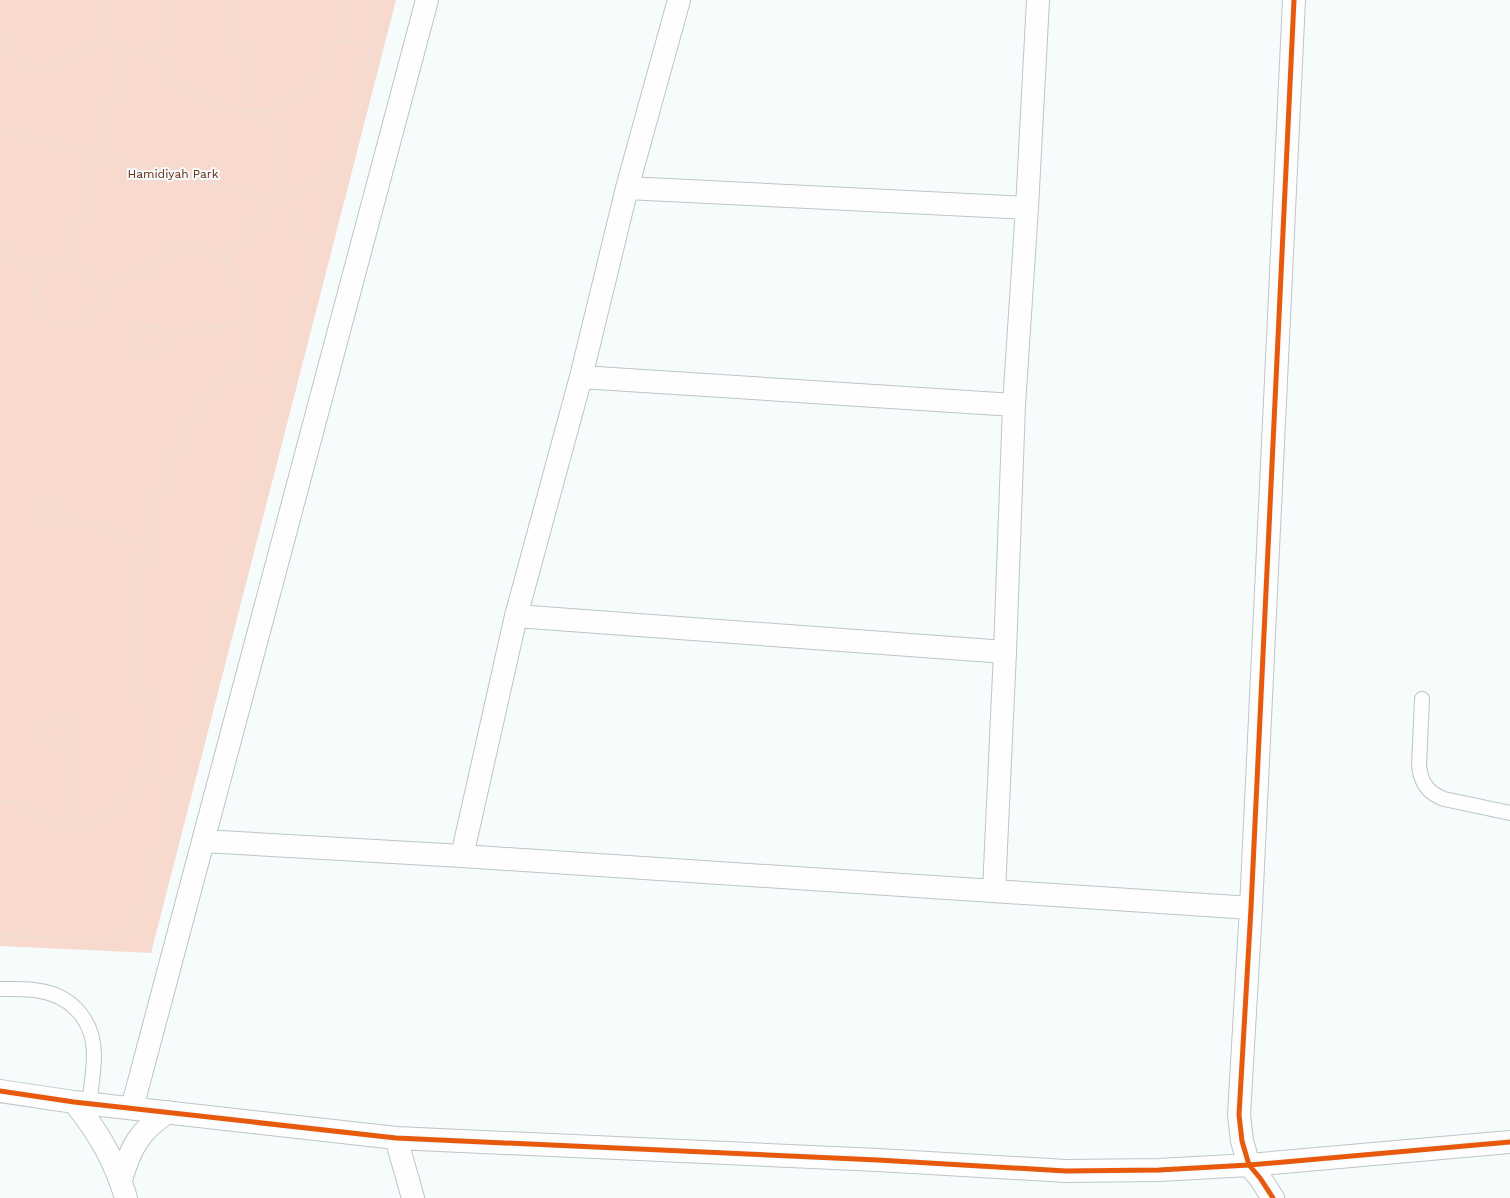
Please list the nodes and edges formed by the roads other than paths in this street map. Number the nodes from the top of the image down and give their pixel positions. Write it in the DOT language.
graph roads {
  1 [pos="427,0"];
  2 [pos="679,0"];
  3 [pos="1038,0"];
  4 [pos="1294,0"];
  5 [pos="627,188"];
  6 [pos="1027,208"];
  7 [pos="581,377"];
  8 [pos="1014,405"];
  9 [pos="516,616"];
  10 [pos="1005,652"];
  11 [pos="1422,699"];
  12 [pos="1510,813"];
  13 [pos="203,841"];
  14 [pos="462,856"];
  15 [pos="994,891"];
  16 [pos="1251,908"];
  17 [pos="0,989"];
  18 [pos="0,1091"];
  19 [pos="82,1103"];
  20 [pos="132,1108"];
  21 [pos="168,1112"];
  22 [pos="396,1138"];
  23 [pos="1510,1142"];
  24 [pos="1249,1165"];
  25 [pos="124,1189"];
  26 [pos="413,1198"];
  27 [pos="1273,1198"];
  1 -- 13 [label="street"];
  2 -- 5 [label="street"];
  3 -- 6 [label="street"];
  4 -- 16 [label="street"];
  5 -- 6 [label="street"];
  5 -- 7 [label="street"];
  6 -- 8 [label="street"];
  7 -- 8 [label="street"];
  7 -- 9 [label="street"];
  8 -- 10 [label="street"];
  9 -- 10 [label="street"];
  9 -- 14 [label="street"];
  10 -- 15 [label="street"];
  11 -- 12 [label="lane"];
  13 -- 14 [label="street"];
  13 -- 20 [label="street"];
  14 -- 15 [label="street"];
  15 -- 16 [label="street"];
  16 -- 24 [label="street"];
  17 -- 19 [label="lane"];
  18 -- 19 [label="street"];
  19 -- 20 [label="street"];
  19 -- 25 [label="street"];
  20 -- 21 [label="street"];
  21 -- 22 [label="street"];
  21 -- 25 [label="street"];
  22 -- 24 [label="street"];
  22 -- 26 [label="street"];
  23 -- 24 [label="street"];
  24 -- 27 [label="street"];
}
